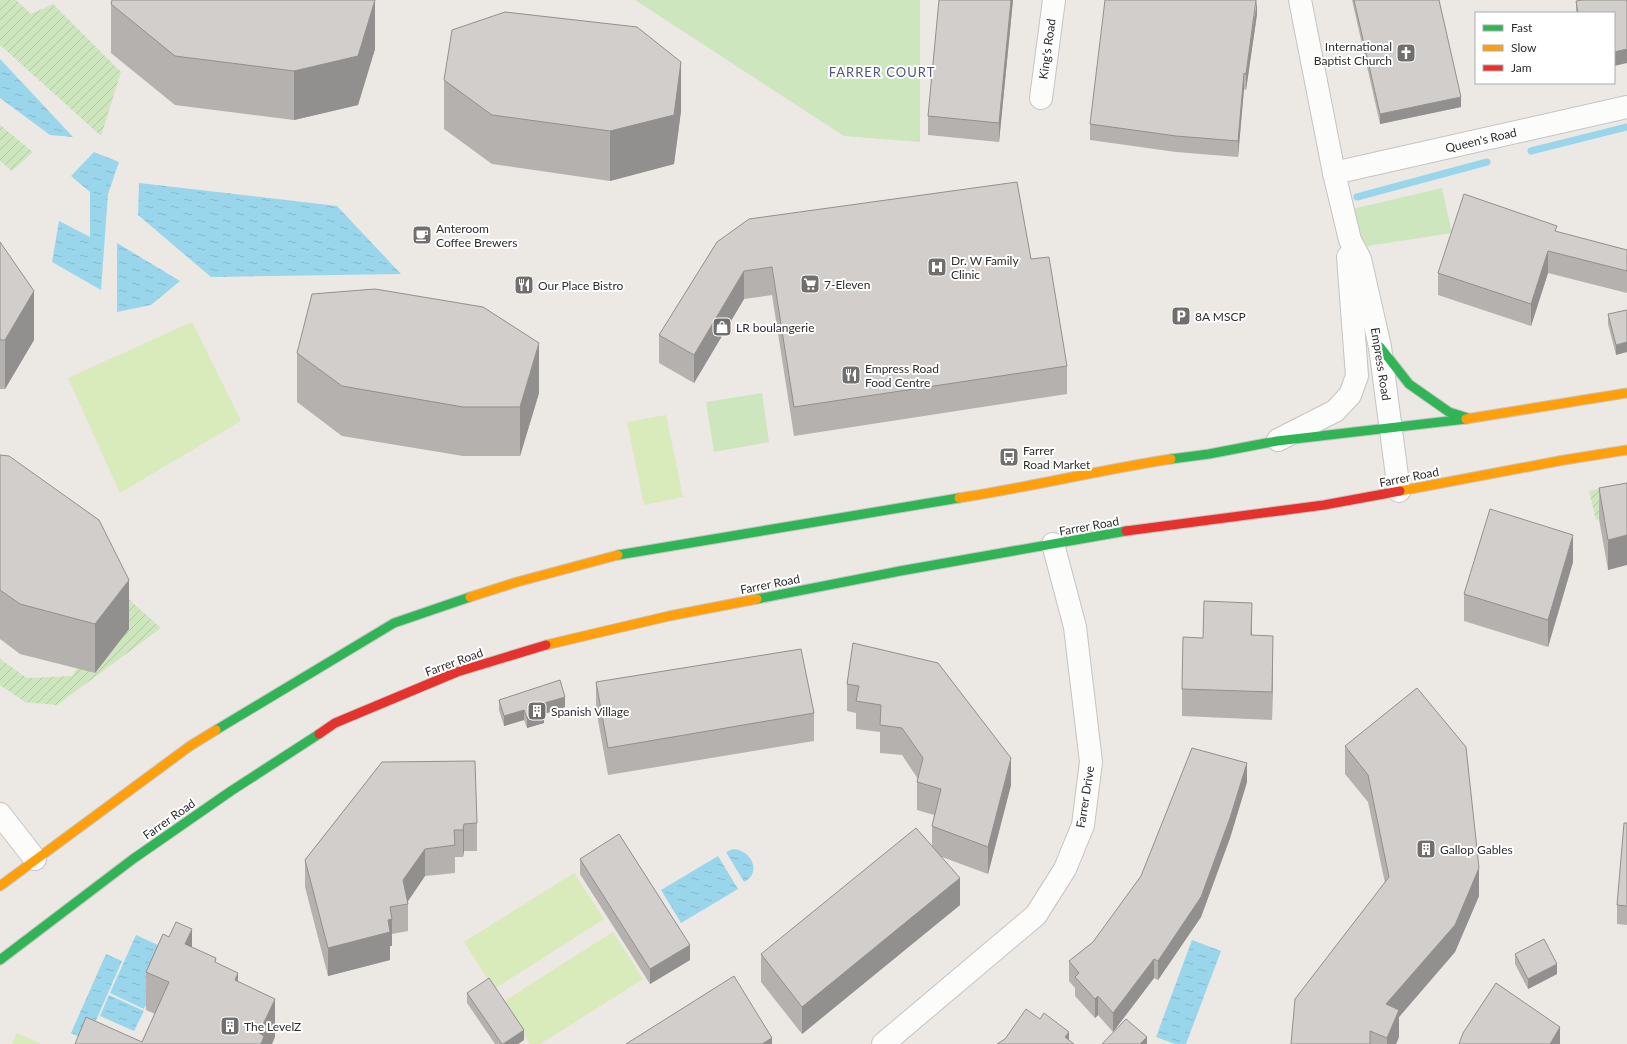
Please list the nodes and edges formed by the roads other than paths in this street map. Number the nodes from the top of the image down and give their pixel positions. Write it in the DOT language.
graph roads {
  1 [pos="1054,0"];
  2 [pos="1300,0"];
  3 [pos="1041,98"];
  4 [pos="1627,107"];
  5 [pos="1334,173"];
  6 [pos="1350,240"];
  7 [pos="1380,347"];
  8 [pos="1627,393"];
  9 [pos="1470,419"];
  10 [pos="1390,427"];
  11 [pos="1277,441"];
  12 [pos="1627,450"];
  13 [pos="1399,491"];
  14 [pos="1053,544"];
  15 [pos="0,814"];
  16 [pos="35,859"];
  17 [pos="0,886"];
  18 [pos="0,960"];
  19 [pos="883,1044"];
  1 -- 3 [label="street, King's Road"];
  2 -- 5 [label="street, Empress Road"];
  4 -- 5 [label="street, Queen's Road"];
  5 -- 6 [label="street, Empress Road"];
  6 -- 7 [label="street, Empress Road"];
  6 -- 11 [label="street, Empress Road"];
  7 -- 9 [label="highway"];
  7 -- 10 [label="street, Empress Road"];
  8 -- 9 [label="highway"];
  9 -- 10 [label="highway"];
  10 -- 11 [label="highway"];
  10 -- 13 [label="street, Empress Road"];
  11 -- 16 [label="highway"];
  12 -- 13 [label="highway, Farrer Road"];
  13 -- 14 [label="highway, Farrer Road"];
  14 -- 18 [label="highway, Farrer Road"];
  14 -- 19 [label="street, Farrer Drive"];
  15 -- 16 [label="street"];
  16 -- 17 [label="highway"];
}
